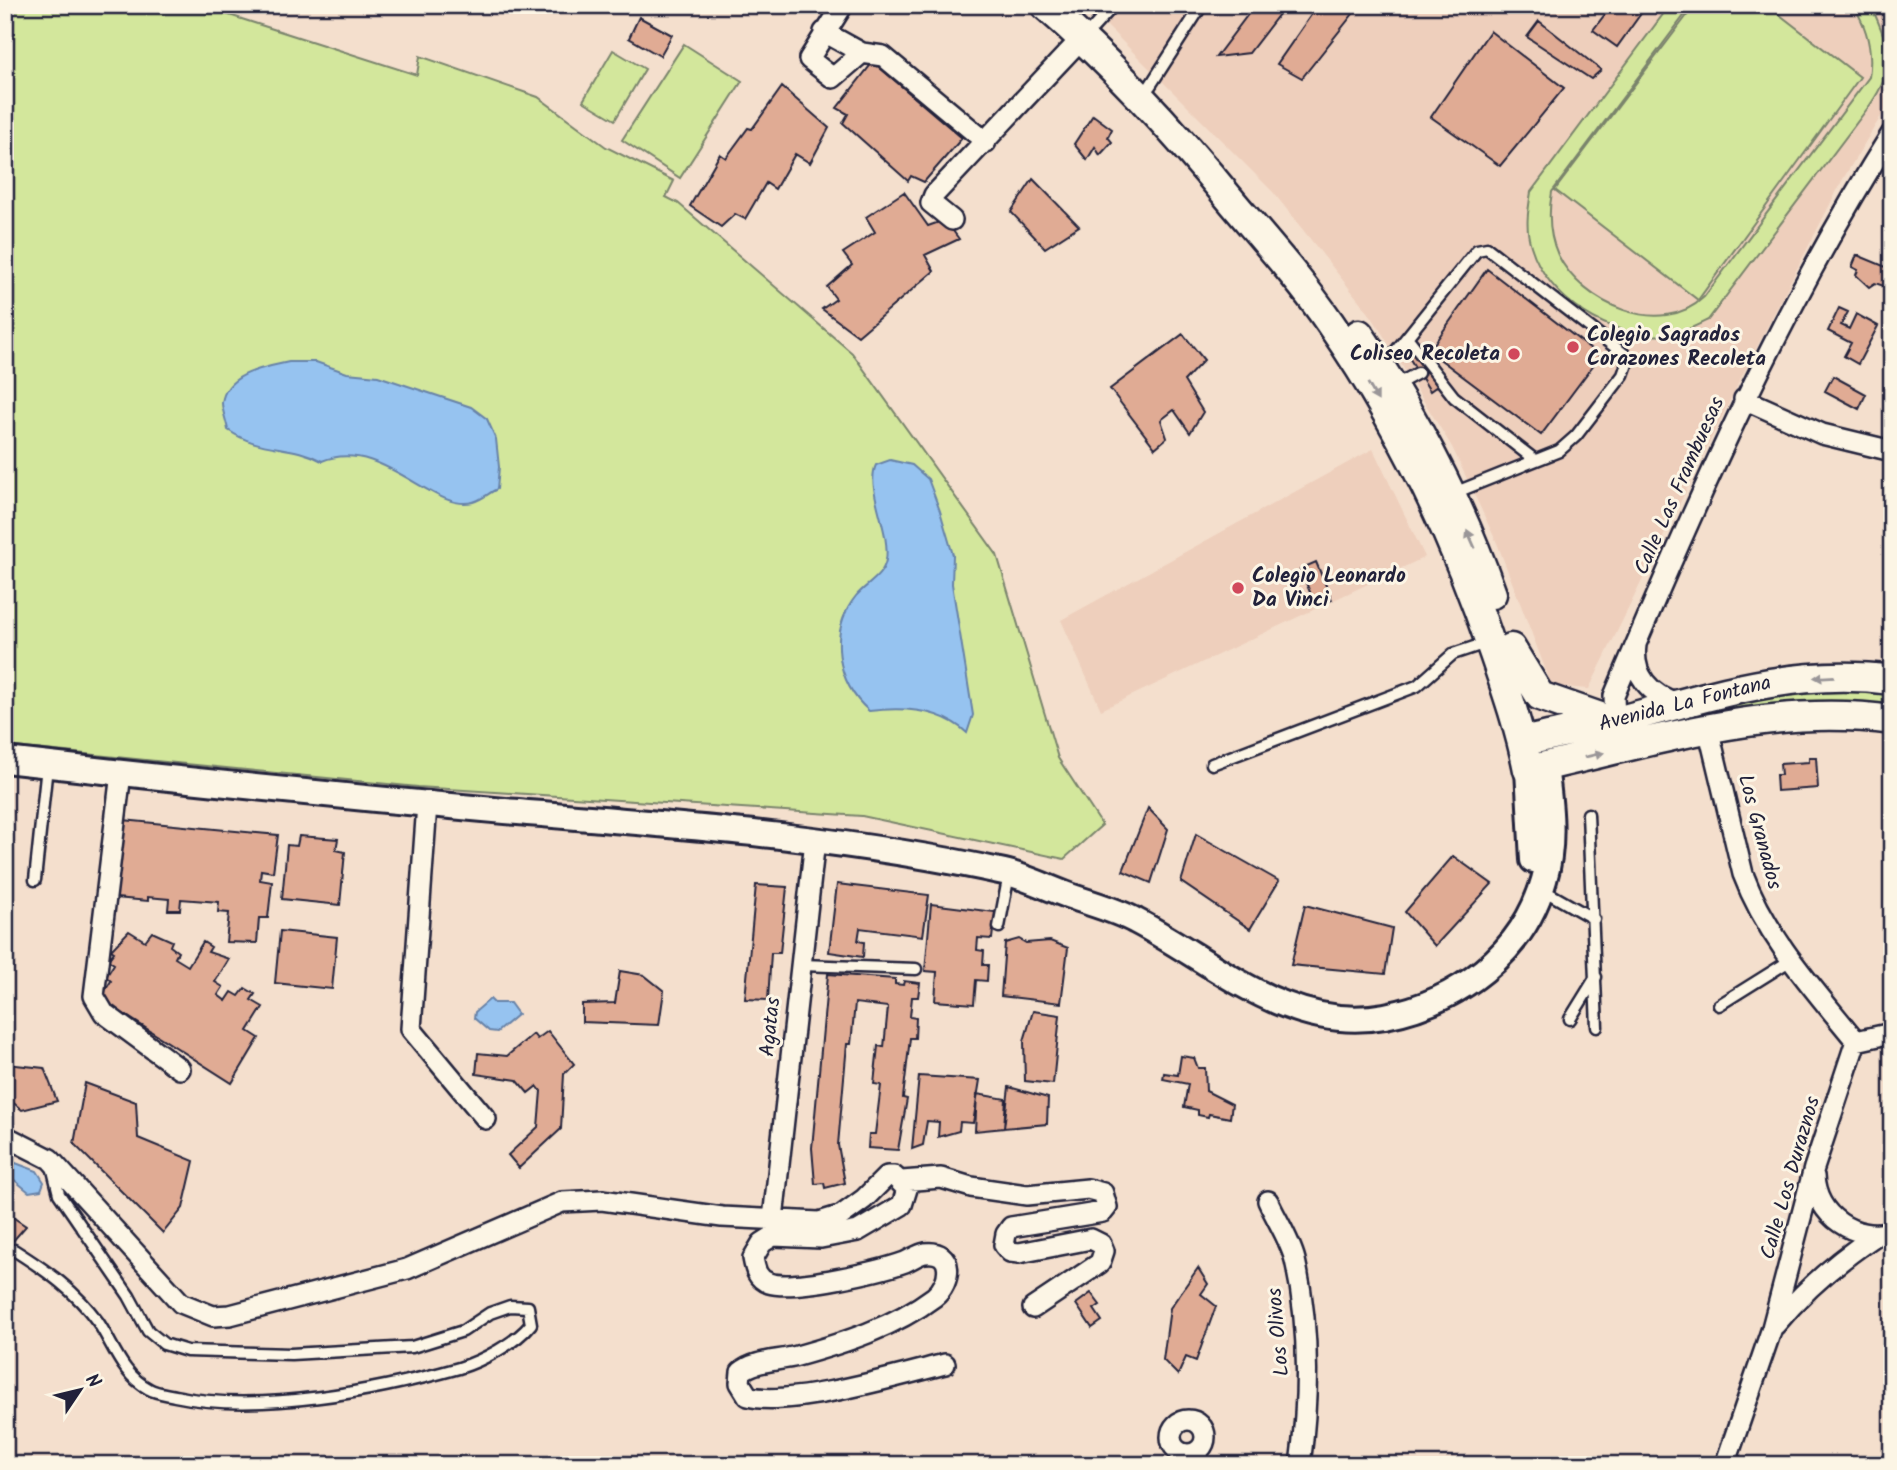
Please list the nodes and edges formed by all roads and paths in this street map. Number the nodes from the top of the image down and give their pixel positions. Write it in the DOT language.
graph roads {
  1 [pos="843,5"];
  2 [pos="1045,5"];
  3 [pos="1069,5"];
  4 [pos="1114,5"];
  5 [pos="1192,5"];
  6 [pos="1202,5"];
  7 [pos="1195,16"];
  8 [pos="824,32"];
  9 [pos="1087,34"];
  10 [pos="862,53"];
  11 [pos="1150,86"];
  12 [pos="1892,133"];
  13 [pos="986,142"];
  14 [pos="952,220"];
  15 [pos="1408,338"];
  16 [pos="1425,369"];
  17 [pos="1387,378"];
  18 [pos="1744,399"];
  19 [pos="1892,451"];
  20 [pos="1535,460"];
  21 [pos="1450,494"];
  22 [pos="1637,640"];
  23 [pos="1500,645"];
  24 [pos="1892,680"];
  25 [pos="1678,703"];
  26 [pos="1892,720"];
  27 [pos="1615,722"];
  28 [pos="1709,728"];
  29 [pos="1531,740"];
  30 [pos="5,761"];
  31 [pos="1212,764"];
  32 [pos="47,765"];
  33 [pos="1536,768"];
  34 [pos="121,773"];
  35 [pos="427,804"];
  36 [pos="1588,814"];
  37 [pos="815,840"];
  38 [pos="1009,873"];
  39 [pos="34,880"];
  40 [pos="1535,894"];
  41 [pos="1594,919"];
  42 [pos="999,927"];
  43 [pos="1791,960"];
  44 [pos="801,965"];
  45 [pos="916,969"];
  46 [pos="1596,977"];
  47 [pos="1719,1005"];
  48 [pos="1570,1019"];
  49 [pos="1598,1027"];
  50 [pos="1892,1033"];
  51 [pos="1856,1041"];
  52 [pos="180,1069"];
  53 [pos="486,1119"];
  54 [pos="5,1136"];
  55 [pos="50,1159"];
  56 [pos="1814,1168"];
  57 [pos="902,1181"];
  58 [pos="1268,1201"];
  59 [pos="773,1219"];
  60 [pos="1883,1234"];
  61 [pos="14,1250"];
  62 [pos="1033,1308"];
  63 [pos="1772,1328"];
  64 [pos="945,1364"];
  65 [pos="1300,1465"];
  66 [pos="1725,1465"];
  1 -- 8 [label="street"];
  2 -- 9 [label="main road"];
  3 -- 9 [label="main road"];
  4 -- 9 [label="lane"];
  5 -- 7 [label="lane"];
  6 -- 7 [label="lane"];
  7 -- 11 [label="lane"];
  8 -- 10 [label="street"];
  8 -- 10 [label="street"];
  9 -- 11 [label="main road"];
  9 -- 13 [label="street"];
  9 -- 23 [label="main road, one-way"];
  10 -- 13 [label="street"];
  11 -- 17 [label="main road"];
  12 -- 18 [label="street, Calle Las Frambuesas"];
  13 -- 14 [label="street"];
  15 -- 16 [label="lane"];
  15 -- 17 [label="lane"];
  15 -- 20 [label="lane"];
  16 -- 17 [label="lane"];
  16 -- 20 [label="lane"];
  17 -- 21 [label="main road"];
  18 -- 19 [label="street"];
  18 -- 22 [label="street, Calle Las Frambuesas"];
  20 -- 21 [label="lane"];
  23 -- 21 [label="main road, one-way"];
  22 -- 25 [label="street, Calle Las Frambuesas"];
  22 -- 27 [label="street, Calle Las Frambuesas"];
  23 -- 27 [label="main road"];
  23 -- 29 [label="main road"];
  23 -- 31 [label="lane"];
  24 -- 25 [label="main road, Avenida La Fontana, one-way"];
  25 -- 27 [label="main road, Avenida La Fontana"];
  26 -- 28 [label="main road, Avenida La Fontana"];
  27 -- 29 [label="main road, Avenida La Fontana"];
  33 -- 28 [label="main road, Avenida La Fontana, one-way"];
  28 -- 43 [label="street, Los Granados"];
  29 -- 33 [label="main road"];
  30 -- 32 [label="street"];
  32 -- 34 [label="street"];
  32 -- 39 [label="lane"];
  33 -- 40 [label="street"];
  34 -- 35 [label="street"];
  34 -- 52 [label="street"];
  35 -- 37 [label="street"];
  35 -- 53 [label="street"];
  36 -- 41 [label="lane"];
  37 -- 38 [label="street"];
  37 -- 44 [label="street, Agatas"];
  38 -- 40 [label="street"];
  38 -- 42 [label="lane"];
  40 -- 41 [label="lane"];
  41 -- 46 [label="lane"];
  43 -- 47 [label="lane"];
  43 -- 51 [label="street, Los Granados"];
  44 -- 45 [label="lane"];
  44 -- 59 [label="street, Agatas"];
  46 -- 48 [label="lane"];
  46 -- 49 [label="lane"];
  50 -- 51 [label="street"];
  51 -- 56 [label="street, Calle Los Duraznos"];
  54 -- 55 [label="street"];
  55 -- 59 [label="street"];
  55 -- 61 [label="lane"];
  56 -- 60 [label="street"];
  56 -- 63 [label="street, Calle Los Duraznos"];
  57 -- 59 [label="street"];
  57 -- 62 [label="street"];
  57 -- 64 [label="street"];
  58 -- 65 [label="street, Los Olivos"];
  60 -- 63 [label="street, Calle Los Duraznos"];
  63 -- 66 [label="street, Calle Los Duraznos"];
}
